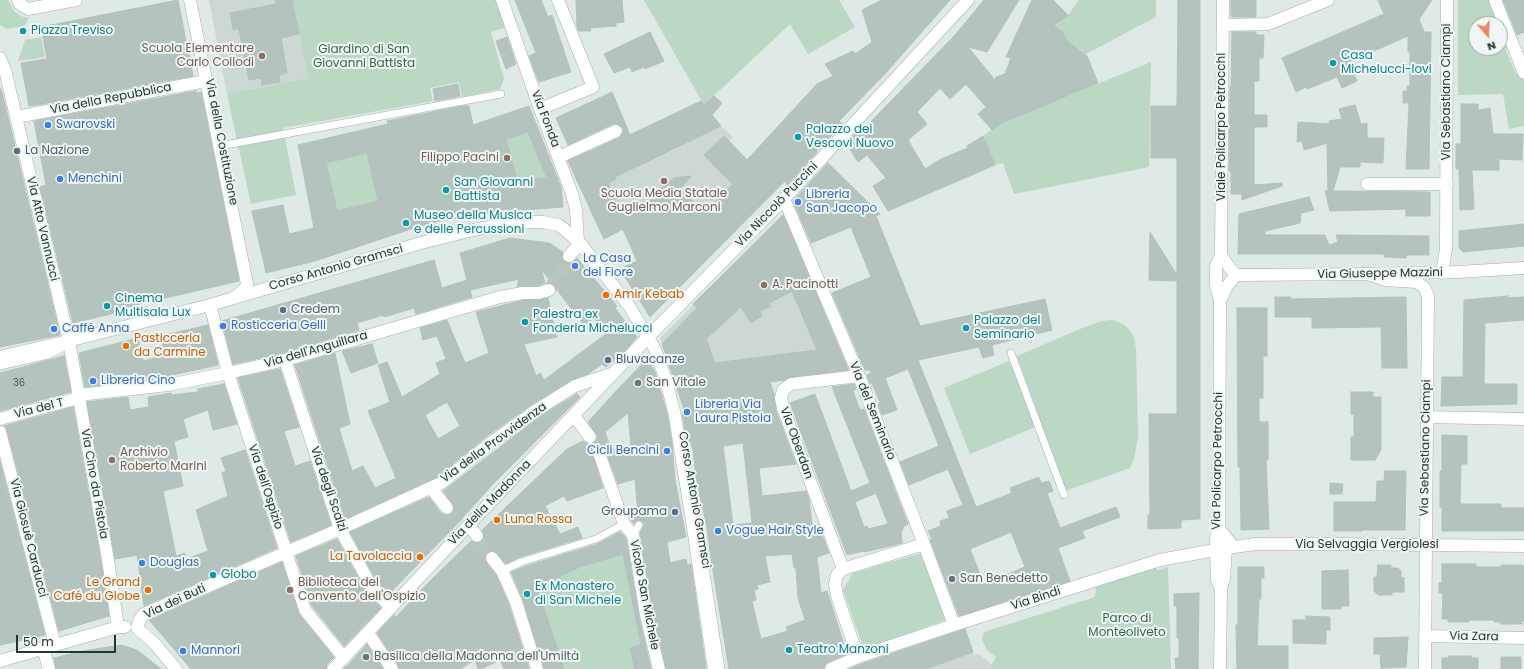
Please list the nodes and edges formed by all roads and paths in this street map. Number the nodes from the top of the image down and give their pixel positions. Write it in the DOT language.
graph roads {
  1 [pos="18,0"];
  2 [pos="76,0"];
  3 [pos="192,0"];
  4 [pos="502,0"];
  5 [pos="558,0"];
  6 [pos="968,0"];
  7 [pos="1222,0"];
  8 [pos="1328,0"];
  9 [pos="1447,0"];
  10 [pos="1495,0"];
  11 [pos="1223,25"];
  12 [pos="0,58"];
  13 [pos="1524,73"];
  14 [pos="206,81"];
  15 [pos="501,94"];
  16 [pos="540,109"];
  17 [pos="16,117"];
  18 [pos="616,131"];
  19 [pos="220,146"];
  20 [pos="559,157"];
  21 [pos="1367,184"];
  22 [pos="1447,184"];
  23 [pos="784,199"];
  24 [pos="579,240"];
  25 [pos="1221,254"];
  26 [pos="569,256"];
  27 [pos="1524,268"];
  28 [pos="1442,273"];
  29 [pos="1368,274"];
  30 [pos="1236,275"];
  31 [pos="249,287"];
  32 [pos="550,290"];
  33 [pos="1220,301"];
  34 [pos="210,304"];
  35 [pos="648,337"];
  36 [pos="69,341"];
  37 [pos="1011,353"];
  38 [pos="0,357"];
  39 [pos="285,360"];
  40 [pos="0,366"];
  41 [pos="228,373"];
  42 [pos="614,373"];
  43 [pos="859,376"];
  44 [pos="82,396"];
  45 [pos="574,416"];
  46 [pos="1426,417"];
  47 [pos="0,419"];
  48 [pos="1524,419"];
  49 [pos="0,432"];
  50 [pos="590,437"];
  51 [pos="600,456"];
  52 [pos="431,488"];
  53 [pos="1064,496"];
  54 [pos="447,508"];
  55 [pos="624,524"];
  56 [pos="463,526"];
  57 [pos="340,529"];
  58 [pos="1220,529"];
  59 [pos="477,536"];
  60 [pos="924,544"];
  61 [pos="1425,545"];
  62 [pos="1524,546"];
  63 [pos="1225,548"];
  64 [pos="286,552"];
  65 [pos="492,558"];
  66 [pos="843,569"];
  67 [pos="502,571"];
  68 [pos="391,608"];
  69 [pos="954,625"];
  70 [pos="118,627"];
  71 [pos="137,628"];
  72 [pos="368,633"];
  73 [pos="1425,636"];
  74 [pos="1524,638"];
  75 [pos="55,645"];
  76 [pos="43,648"];
  77 [pos="858,657"];
  78 [pos="344,658"];
  79 [pos="0,660"];
  80 [pos="49,669"];
  81 [pos="176,669"];
  82 [pos="333,669"];
  83 [pos="392,669"];
  84 [pos="537,669"];
  85 [pos="659,669"];
  86 [pos="714,669"];
  87 [pos="721,669"];
  88 [pos="831,669"];
  89 [pos="1220,669"];
  90 [pos="1425,669"];
  1 -- 2 [label="street"];
  3 -- 14 [label="street, Via della Costituzione"];
  3 -- 19 [label="lane, Via della Costituzione"];
  4 -- 16 [label="street, Via Fonda"];
  5 -- 16 [label="street"];
  6 -- 23 [label="street, Via Niccolò Puccini"];
  7 -- 11 [label="street, Viale Policarpo Petrocchi"];
  8 -- 11 [label="street"];
  9 -- 22 [label="street, Via Sebastiano Ciampi"];
  10 -- 13 [label="street"];
  11 -- 25 [label="street, Viale Policarpo Petrocchi"];
  12 -- 17 [label="street"];
  14 -- 17 [label="street, Via della Repubblica"];
  14 -- 19 [label="street, Via della Costituzione"];
  15 -- 19 [label="lane"];
  16 -- 20 [label="street, Via Fonda"];
  17 -- 36 [label="street, Via Atto Vannucci"];
  18 -- 20 [label="street"];
  19 -- 31 [label="street, Via della Costituzione"];
  20 -- 24 [label="street, Via Fonda"];
  21 -- 22 [label="street"];
  22 -- 28 [label="street, Via Sebastiano Ciampi"];
  23 -- 35 [label="street, Via Niccolò Puccini"];
  23 -- 43 [label="street, Via del Seminario"];
  24 -- 26 [label="street"];
  24 -- 31 [label="street, Corso Antonio Gramsci"];
  24 -- 35 [label="street, Corso Antonio Gramsci"];
  25 -- 30 [label="street"];
  25 -- 33 [label="street, Via Policarpo Petrocchi"];
  27 -- 28 [label="street, Via Giuseppe Mazzini"];
  28 -- 29 [label="street, Via Giuseppe Mazzini"];
  29 -- 30 [label="street, Via Giuseppe Mazzini"];
  29 -- 46 [label="street, Via Sebastiano Ciampi"];
  30 -- 33 [label="street"];
  31 -- 34 [label="street, Corso Antonio Gramsci"];
  32 -- 39 [label="street, Via dell'Anguillara"];
  33 -- 58 [label="street, Via Policarpo Petrocchi"];
  34 -- 36 [label="street, Corso Antonio Gramsci"];
  34 -- 41 [label="street, Via dell'Ospizio"];
  35 -- 42 [label="street, Via della Madonna"];
  35 -- 86 [label="street, Corso Antonio Gramsci"];
  35 -- 87 [label="lane, Corso Antonio Gramsci"];
  36 -- 38 [label="street, Corso Antonio Gramsci"];
  36 -- 40 [label="lane"];
  36 -- 44 [label="street, Via Cino da Pistoia"];
  37 -- 53 [label="lane"];
  39 -- 41 [label="street, Via dell'Anguillara"];
  39 -- 57 [label="street, Via degli Scalzi"];
  41 -- 44 [label="street, Via dell'Anguillara"];
  41 -- 64 [label="street, Via dell'Ospizio"];
  42 -- 45 [label="street, Via della Madonna"];
  42 -- 52 [label="street, Via della Provvidenza"];
  43 -- 60 [label="street, Via del Seminario"];
  43 -- 66 [label="street, Via Oberdan"];
  44 -- 47 [label="street, Via del T"];
  44 -- 70 [label="street, Via Cino da Pistoia"];
  45 -- 50 [label="street"];
  45 -- 56 [label="street, Via della Madonna"];
  46 -- 48 [label="street"];
  46 -- 61 [label="street, Via Sebastiano Ciampi"];
  49 -- 75 [label="street, Via Giosuè Carducci"];
  51 -- 55 [label="street, Vicolo San Michele"];
  52 -- 54 [label="street"];
  52 -- 57 [label="street, Via della Provvidenza"];
  55 -- 67 [label="lane"];
  55 -- 85 [label="street, Vicolo San Michele"];
  56 -- 59 [label="street"];
  56 -- 68 [label="street, Via della Madonna"];
  57 -- 64 [label="street, Via della Provvidenza"];
  57 -- 68 [label="street, Via degli Scalzi"];
  58 -- 63 [label="street"];
  58 -- 63 [label="street, Via Policarpo Petrocchi"];
  60 -- 66 [label="street"];
  60 -- 69 [label="street, Via del Seminario"];
  61 -- 62 [label="street, Via Selvaggia Vergiolesi"];
  61 -- 63 [label="street, Via Selvaggia Vergiolesi"];
  61 -- 73 [label="street, Via Sebastiano Ciampi"];
  63 -- 69 [label="street, Via Bindi"];
  63 -- 89 [label="street, Via Policarpo Petrocchi"];
  64 -- 71 [label="street, Via dei Buti"];
  64 -- 78 [label="street, Via dell'Ospizio"];
  65 -- 67 [label="street"];
  66 -- 77 [label="street"];
  67 -- 84 [label="street"];
  68 -- 72 [label="street, Via della Madonna"];
  69 -- 77 [label="street, Via Bindi"];
  70 -- 71 [label="street"];
  70 -- 75 [label="street"];
  71 -- 81 [label="street"];
  72 -- 78 [label="street, Via della Madonna"];
  72 -- 83 [label="street"];
  73 -- 74 [label="street, Via Zara"];
  73 -- 90 [label="street, Via Sebastiano Ciampi"];
  75 -- 76 [label="street"];
  76 -- 79 [label="street"];
  76 -- 80 [label="street"];
  77 -- 88 [label="street, Via Bindi"];
  78 -- 82 [label="street, Via della Madonna"];
}
